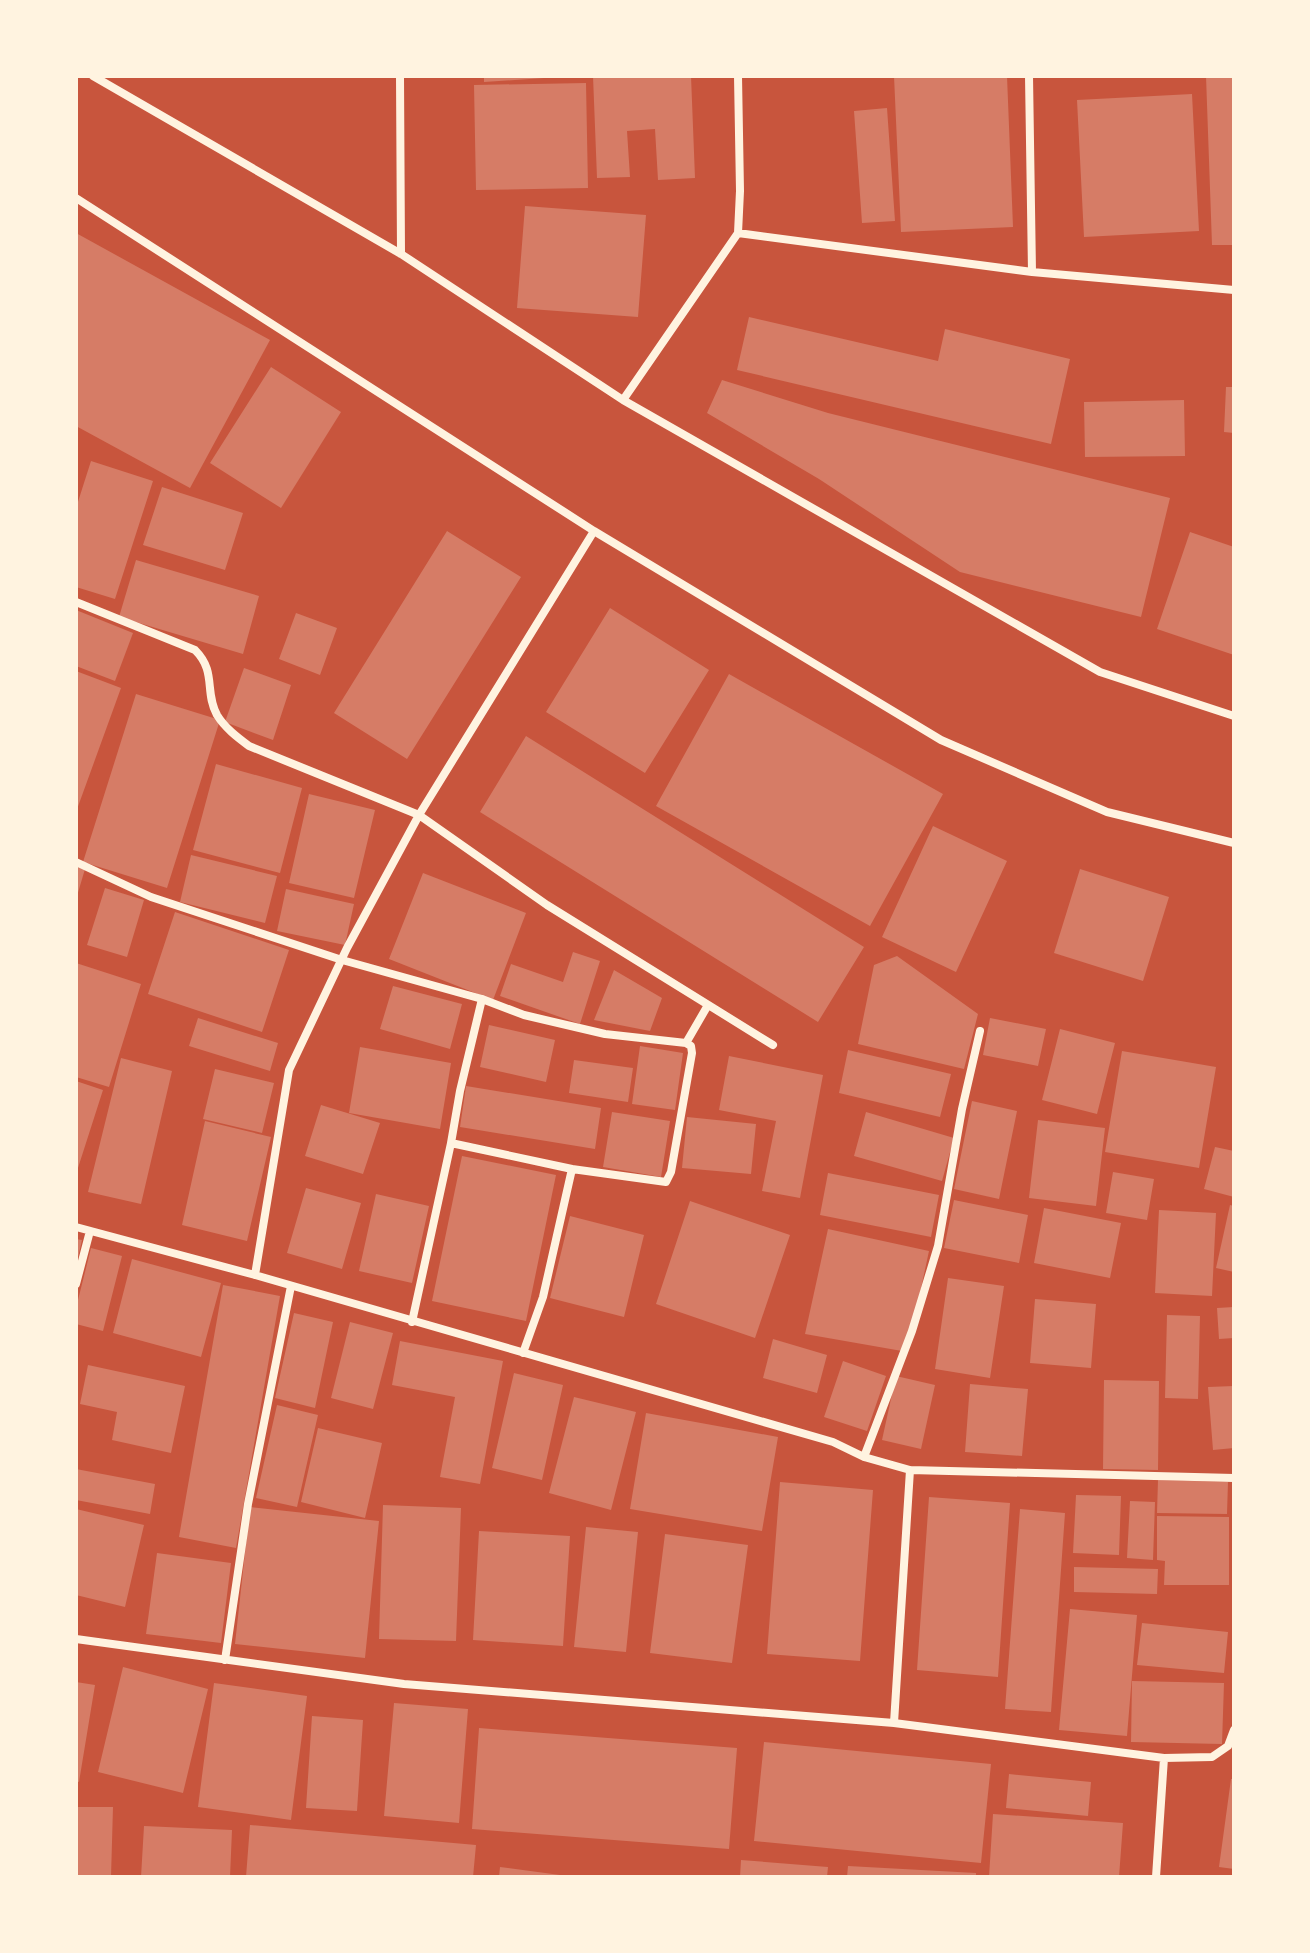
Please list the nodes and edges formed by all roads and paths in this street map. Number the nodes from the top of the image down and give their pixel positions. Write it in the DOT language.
graph roads {
  1 [pos="93,76"];
  2 [pos="400,76"];
  3 [pos="738,76"];
  4 [pos="1029,76"];
  5 [pos="76,198"];
  6 [pos="738,233"];
  7 [pos="401,254"];
  8 [pos="1032,272"];
  9 [pos="1234,290"];
  10 [pos="623,400"];
  11 [pos="594,531"];
  12 [pos="76,602"];
  13 [pos="1234,716"];
  14 [pos="419,815"];
  15 [pos="1234,843"];
  16 [pos="76,862"];
  17 [pos="342,960"];
  18 [pos="482,999"];
  19 [pos="708,1005"];
  20 [pos="980,1031"];
  21 [pos="686,1043"];
  22 [pos="773,1045"];
  23 [pos="451,1143"];
  24 [pos="572,1169"];
  25 [pos="76,1227"];
  26 [pos="90,1231"];
  27 [pos="255,1275"];
  28 [pos="76,1284"];
  29 [pos="291,1286"];
  30 [pos="412,1322"];
  31 [pos="523,1353"];
  32 [pos="864,1457"];
  33 [pos="910,1470"];
  34 [pos="1234,1478"];
  35 [pos="76,1639"];
  36 [pos="225,1660"];
  37 [pos="894,1723"];
  38 [pos="1234,1730"];
  39 [pos="1164,1758"];
  40 [pos="1156,1877"];
  1 -- 7 [label="street"];
  2 -- 7 [label="street"];
  3 -- 6 [label="street"];
  4 -- 8 [label="street"];
  5 -- 11 [label="street"];
  6 -- 8 [label="street"];
  6 -- 10 [label="street"];
  7 -- 10 [label="street"];
  8 -- 9 [label="street"];
  10 -- 13 [label="street"];
  11 -- 14 [label="street"];
  11 -- 15 [label="street"];
  12 -- 14 [label="street"];
  14 -- 17 [label="street"];
  14 -- 19 [label="street"];
  16 -- 17 [label="street"];
  17 -- 18 [label="street"];
  17 -- 27 [label="street"];
  18 -- 21 [label="street"];
  18 -- 23 [label="street"];
  19 -- 21 [label="street"];
  19 -- 22 [label="street"];
  20 -- 32 [label="street"];
  21 -- 24 [label="street"];
  23 -- 24 [label="street"];
  23 -- 30 [label="street"];
  24 -- 31 [label="street"];
  25 -- 26 [label="street"];
  26 -- 27 [label="street"];
  26 -- 28 [label="street"];
  27 -- 29 [label="street"];
  29 -- 30 [label="street"];
  29 -- 36 [label="street"];
  30 -- 31 [label="street"];
  31 -- 32 [label="street"];
  32 -- 33 [label="street"];
  33 -- 34 [label="street"];
  33 -- 37 [label="street"];
  35 -- 36 [label="street"];
  36 -- 37 [label="street"];
  37 -- 39 [label="street"];
  38 -- 39 [label="street"];
  39 -- 40 [label="street"];
}
